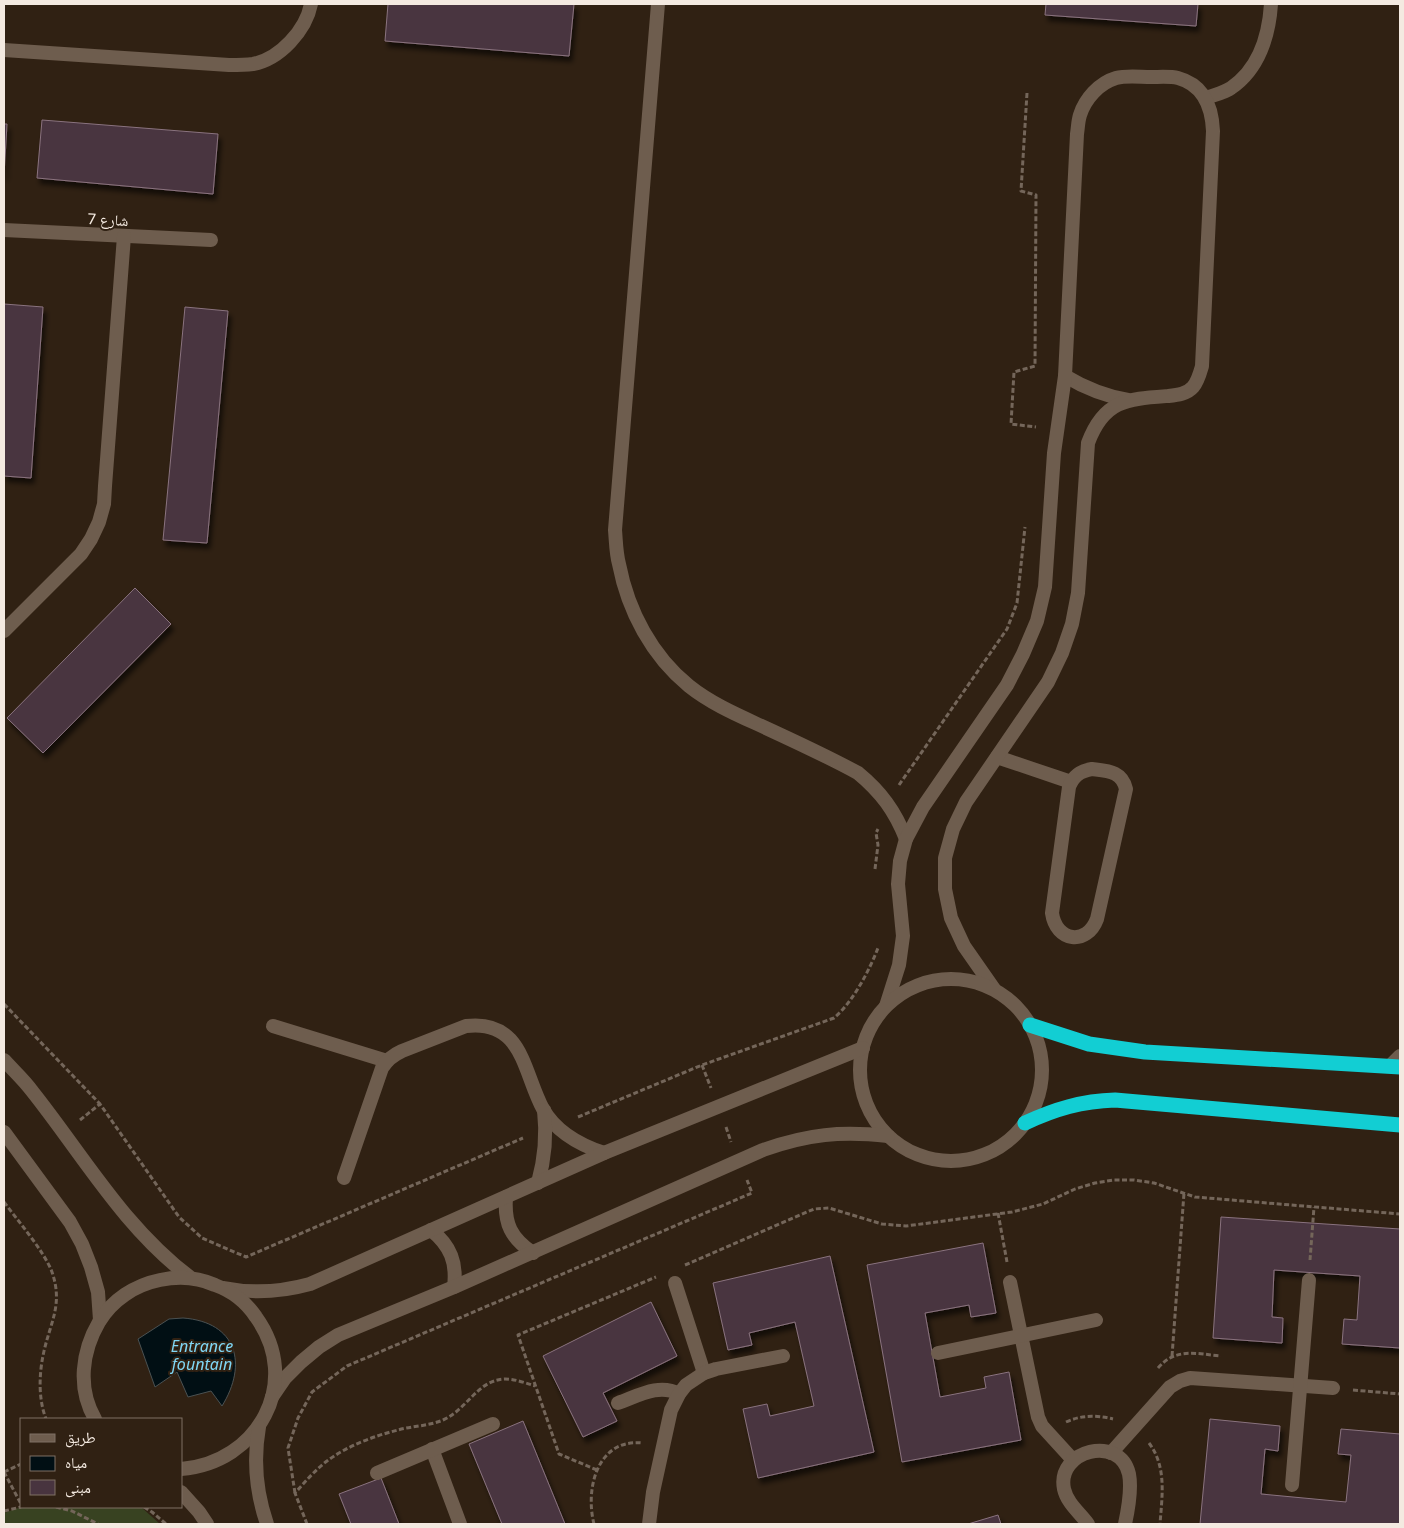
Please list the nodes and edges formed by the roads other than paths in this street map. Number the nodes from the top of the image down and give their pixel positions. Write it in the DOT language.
graph roads {
  1 [pos="310,4"];
  2 [pos="658,4"];
  3 [pos="1271,4"];
  4 [pos="4,50"];
  5 [pos="1206,98"];
  6 [pos="4,230"];
  7 [pos="124,236"];
  8 [pos="211,240"];
  9 [pos="1066,376"];
  10 [pos="1128,400"];
  11 [pos="4,631"];
  12 [pos="997,757"];
  13 [pos="1071,782"];
  14 [pos="906,839"];
  15 [pos="994,989"];
  16 [pos="886,1006"];
  17 [pos="1030,1024"];
  18 [pos="273,1026"];
  19 [pos="863,1048"];
  20 [pos="4,1060"];
  21 [pos="387,1061"];
  22 [pos="1397,1063"];
  23 [pos="1025,1123"];
  24 [pos="1400,1125"];
  25 [pos="551,1127"];
  26 [pos="4,1132"];
  27 [pos="888,1136"];
  28 [pos="604,1153"];
  29 [pos="344,1178"];
  30 [pos="538,1183"];
  31 [pos="506,1197"];
  32 [pos="431,1230"];
  33 [pos="533,1253"];
  34 [pos="191,1278"];
  35 [pos="1308,1280"];
  36 [pos="1010,1282"];
  37 [pos="675,1283"];
  38 [pos="454,1287"];
  39 [pos="224,1288"];
  40 [pos="100,1320"];
  41 [pos="1096,1320"];
  42 [pos="1022,1336"];
  43 [pos="938,1353"];
  44 [pos="783,1356"];
  45 [pos="704,1373"];
  46 [pos="1300,1386"];
  47 [pos="1333,1388"];
  48 [pos="679,1394"];
  49 [pos="272,1397"];
  50 [pos="618,1403"];
  51 [pos="95,1418"];
  52 [pos="493,1424"];
  53 [pos="260,1425"];
  54 [pos="432,1449"];
  55 [pos="1112,1453"];
  56 [pos="1073,1460"];
  57 [pos="182,1469"];
  58 [pos="377,1472"];
  59 [pos="1292,1485"];
  60 [pos="182,1493"];
  61 [pos="207,1524"];
  62 [pos="267,1524"];
  63 [pos="460,1524"];
  64 [pos="649,1524"];
  65 [pos="1088,1524"];
  66 [pos="1125,1524"];
  1 -- 4 [label="street"];
  2 -- 14 [label="street"];
  3 -- 5 [label="street"];
  5 -- 9 [label="street"];
  5 -- 10 [label="street"];
  6 -- 7 [label="street, شارع 7"];
  7 -- 8 [label="street, شارع 7"];
  7 -- 11 [label="street"];
  9 -- 10 [label="street"];
  9 -- 14 [label="street"];
  10 -- 12 [label="street"];
  12 -- 13 [label="street"];
  12 -- 15 [label="street"];
  13 -- 13 [label="street"];
  14 -- 16 [label="street"];
  15 -- 16 [label="street"];
  15 -- 17 [label="street"];
  16 -- 19 [label="street"];
  17 -- 22 [label="highway"];
  17 -- 23 [label="street"];
  18 -- 21 [label="street"];
  19 -- 27 [label="street"];
  19 -- 28 [label="street"];
  20 -- 34 [label="street"];
  21 -- 25 [label="street"];
  21 -- 29 [label="street"];
  23 -- 24 [label="highway"];
  23 -- 27 [label="street"];
  25 -- 28 [label="street"];
  25 -- 30 [label="street"];
  26 -- 40 [label="street"];
  27 -- 33 [label="street"];
  28 -- 30 [label="street"];
  30 -- 31 [label="street"];
  31 -- 32 [label="street"];
  31 -- 33 [label="street"];
  32 -- 38 [label="street"];
  32 -- 39 [label="street"];
  33 -- 38 [label="street"];
  34 -- 39 [label="street"];
  34 -- 40 [label="street"];
  35 -- 46 [label="street"];
  36 -- 42 [label="street"];
  37 -- 45 [label="street"];
  38 -- 49 [label="street"];
  39 -- 49 [label="street"];
  40 -- 51 [label="street"];
  41 -- 42 [label="street"];
  42 -- 43 [label="street"];
  42 -- 56 [label="street"];
  44 -- 45 [label="street"];
  45 -- 48 [label="street"];
  46 -- 47 [label="street"];
  46 -- 55 [label="street"];
  46 -- 59 [label="street"];
  48 -- 50 [label="street"];
  48 -- 64 [label="street"];
  49 -- 53 [label="street"];
  52 -- 54 [label="street"];
  53 -- 57 [label="street"];
  53 -- 62 [label="street"];
  54 -- 58 [label="street"];
  54 -- 63 [label="street"];
  55 -- 56 [label="street"];
  55 -- 66 [label="street"];
  56 -- 65 [label="street"];
  60 -- 61 [label="street"];
}
